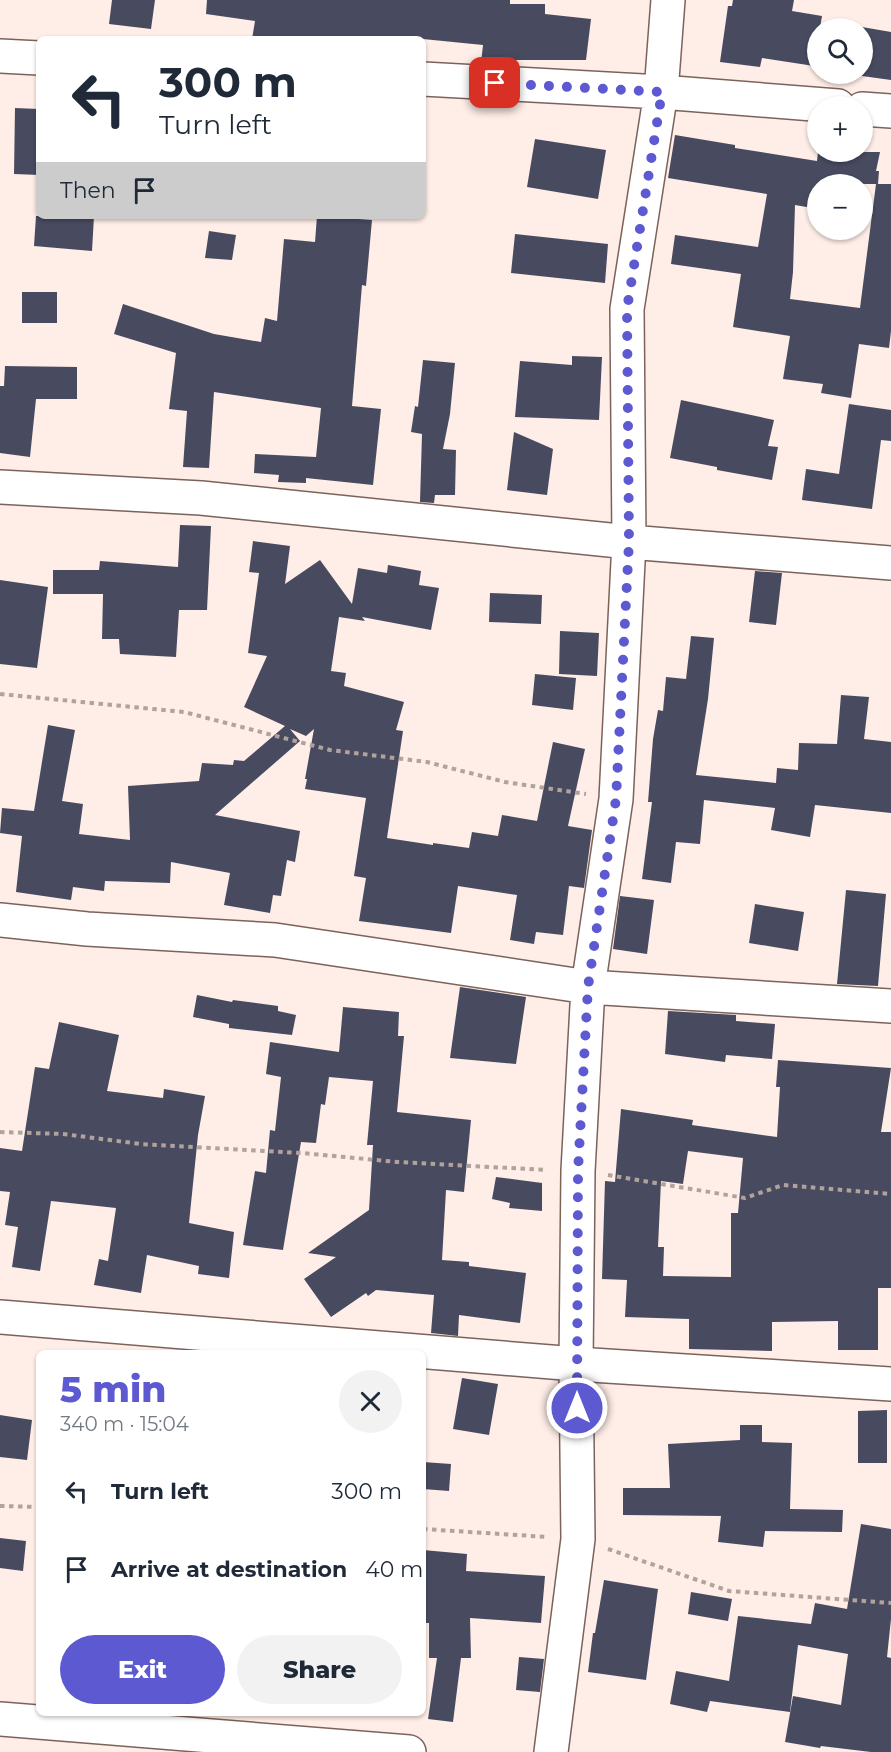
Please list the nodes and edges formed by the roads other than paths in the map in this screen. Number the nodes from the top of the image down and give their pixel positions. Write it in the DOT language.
graph roads {
  1 [pos="668,0"];
  2 [pos="0,56"];
  3 [pos="36,58"];
  4 [pos="426,79"];
  5 [pos="662,92"];
  6 [pos="807,104"];
  7 [pos="873,109"];
  8 [pos="891,111"];
  9 [pos="0,487"];
  10 [pos="629,542"];
  11 [pos="891,563"];
  12 [pos="0,920"];
  13 [pos="588,987"];
  14 [pos="891,1006"];
  15 [pos="0,1317"];
  16 [pos="404,1350"];
  17 [pos="426,1352"];
  18 [pos="576,1364"];
  19 [pos="891,1384"];
  20 [pos="0,1719"];
  21 [pos="410,1752"];
  22 [pos="551,1752"];
  1 -- 5 [label="street"];
  2 -- 3 [label="street"];
  4 -- 5 [label="street"];
  5 -- 6 [label="street"];
  5 -- 10 [label="street"];
  7 -- 8 [label="street"];
  9 -- 10 [label="street"];
  10 -- 11 [label="street"];
  10 -- 13 [label="street"];
  12 -- 13 [label="street"];
  13 -- 14 [label="street"];
  13 -- 18 [label="street"];
  15 -- 16 [label="street"];
  17 -- 18 [label="street"];
  18 -- 19 [label="street"];
  18 -- 22 [label="street"];
  20 -- 21 [label="street"];
}
